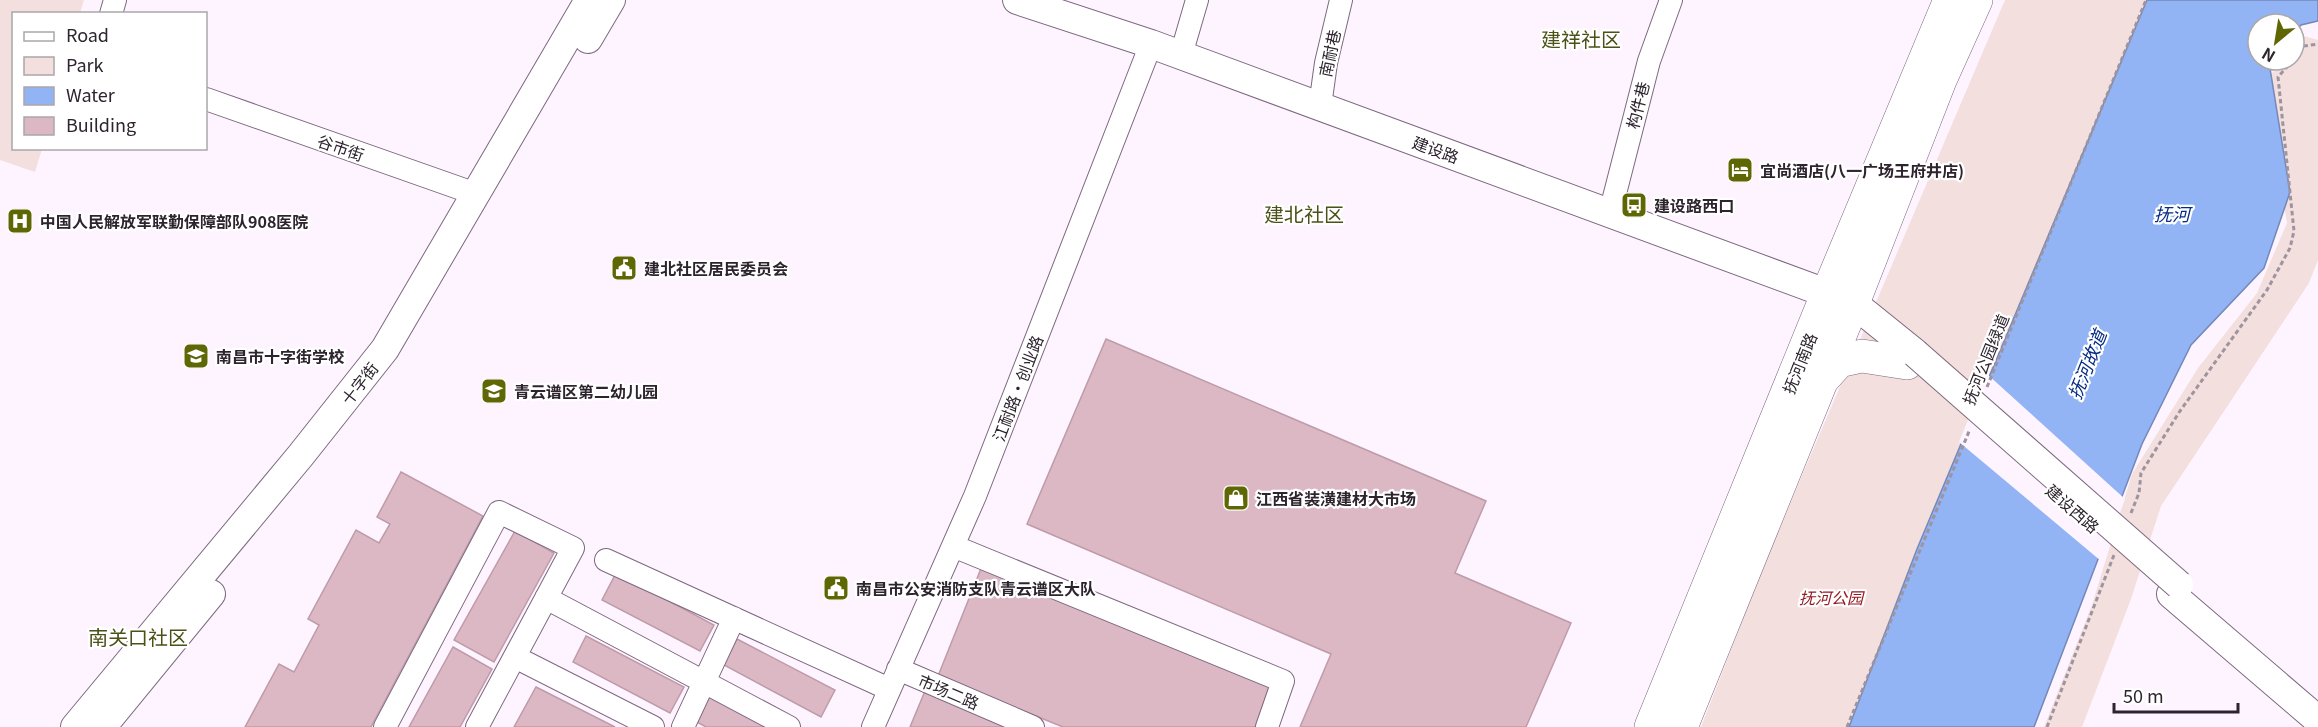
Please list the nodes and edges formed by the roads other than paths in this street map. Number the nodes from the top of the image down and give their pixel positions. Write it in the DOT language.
graph roads {
  1 [pos="589,0"];
  2 [pos="611,0"];
  3 [pos="1017,0"];
  4 [pos="1197,0"];
  5 [pos="1341,0"];
  6 [pos="1671,0"];
  7 [pos="1950,0"];
  8 [pos="1976,0"];
  9 [pos="1151,44"];
  10 [pos="1180,55"];
  11 [pos="207,99"];
  12 [pos="1320,106"];
  13 [pos="476,194"];
  14 [pos="1610,213"];
  15 [pos="1837,305"];
  16 [pos="1911,358"];
  17 [pos="1822,380"];
  18 [pos="953,546"];
  19 [pos="606,560"];
  20 [pos="2175,589"];
  21 [pos="546,598"];
  22 [pos="734,618"];
  23 [pos="515,657"];
  24 [pos="894,679"];
  25 [pos="704,682"];
  26 [pos="2318,704"];
  27 [pos="2318,720"];
  28 [pos="75,727"];
  29 [pos="102,727"];
  30 [pos="385,727"];
  31 [pos="478,727"];
  32 [pos="653,727"];
  33 [pos="683,727"];
  34 [pos="789,727"];
  35 [pos="873,727"];
  36 [pos="1033,727"];
  37 [pos="1267,727"];
  38 [pos="1651,727"];
  39 [pos="1681,727"];
  1 -- 13 [label="main road, 十字街"];
  2 -- 29 [label="main road, 十字街"];
  3 -- 9 [label="main road, 建设路"];
  4 -- 10 [label="street"];
  5 -- 12 [label="street, 南耐巷"];
  6 -- 14 [label="street, 构件巷"];
  7 -- 15 [label="highway, 抚河南路"];
  8 -- 15 [label="highway, 抚河南路"];
  9 -- 10 [label="main road, 建设路"];
  9 -- 18 [label="street, 江耐路·创业路"];
  10 -- 12 [label="main road, 建设路"];
  11 -- 13 [label="street, 谷市街"];
  12 -- 14 [label="main road, 建设路"];
  13 -- 28 [label="main road, 十字街"];
  14 -- 15 [label="main road, 建设路"];
  15 -- 16 [label="main road, 建设西路"];
  15 -- 17 [label="highway, 抚河南路"];
  15 -- 38 [label="highway, 抚河南路"];
  16 -- 17 [label="highway"];
  16 -- 20 [label="main road, 建设西路"];
  17 -- 39 [label="highway, 抚河南路"];
  18 -- 24 [label="street, 江耐路·创业路"];
  18 -- 37 [label="street"];
  19 -- 22 [label="street, 市场二路"];
  20 -- 26 [label="main road, 建设西路"];
  20 -- 27 [label="main road, 建设西路"];
  21 -- 23 [label="street"];
  21 -- 25 [label="street"];
  21 -- 30 [label="street"];
  22 -- 24 [label="street, 市场二路"];
  22 -- 25 [label="street"];
  23 -- 31 [label="street"];
  23 -- 32 [label="street"];
  24 -- 35 [label="street, 江耐路·创业路"];
  24 -- 36 [label="street, 市场二路"];
  25 -- 33 [label="street"];
  25 -- 34 [label="street"];
}
